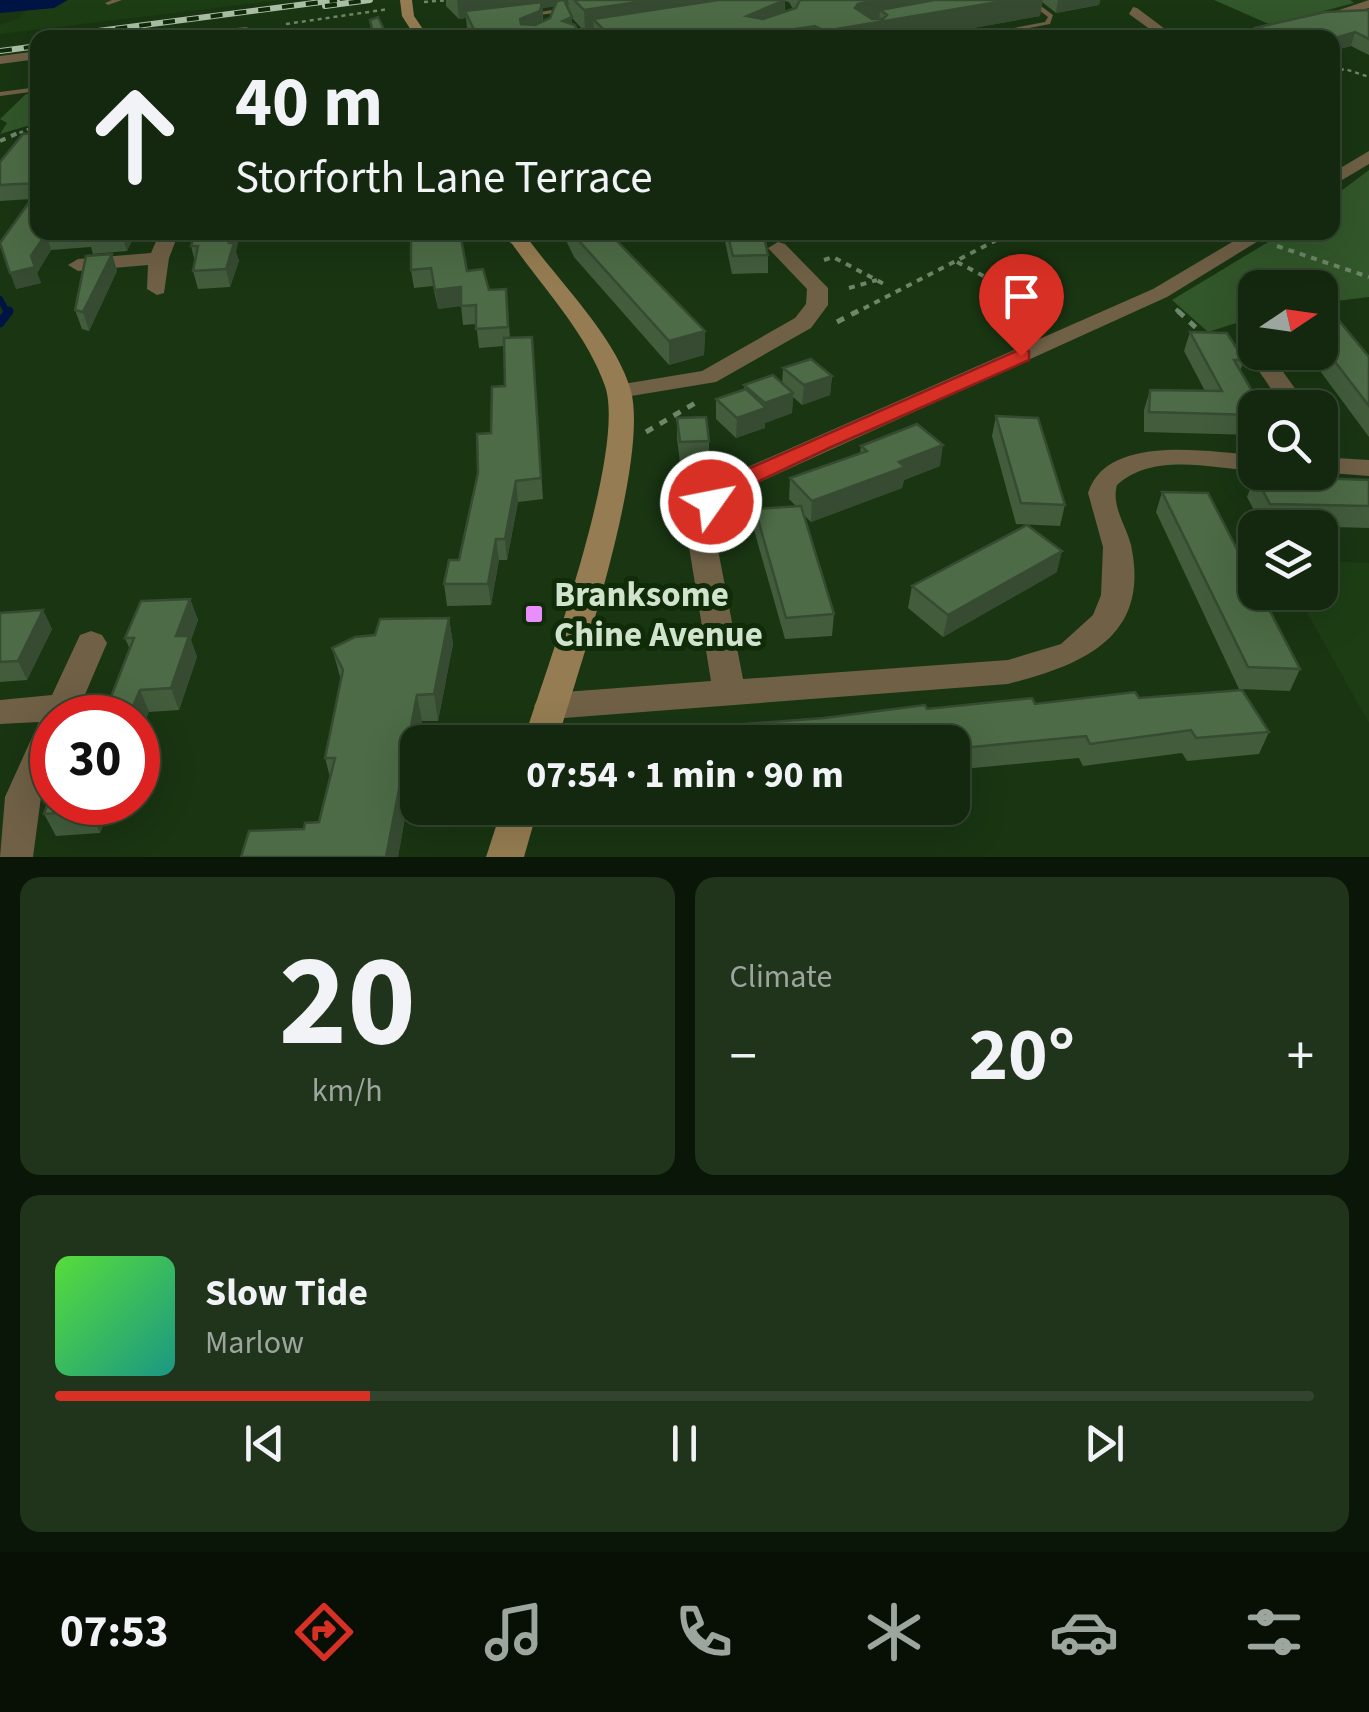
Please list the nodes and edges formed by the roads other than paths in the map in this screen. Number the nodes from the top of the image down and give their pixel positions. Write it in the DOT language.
graph roads {
  1 [pos="118,0"];
  2 [pos="1029,0"];
  3 [pos="108,3"];
  4 [pos="406,4"];
  5 [pos="1369,4"];
  6 [pos="571,9"];
  7 [pos="1350,11"];
  8 [pos="552,12"];
  9 [pos="1143,14"];
  10 [pos="516,16"];
  11 [pos="1369,16"];
  12 [pos="549,23"];
  13 [pos="1303,23"];
  14 [pos="419,30"];
  15 [pos="1009,30"];
  16 [pos="1162,30"];
  17 [pos="30,56"];
  18 [pos="0,60"];
  19 [pos="30,90"];
  20 [pos="0,94"];
  21 [pos="1369,156"];
  22 [pos="1340,176"];
  23 [pos="167,240"];
  24 [pos="518,240"];
  25 [pos="1251,240"];
  26 [pos="778,248"];
  27 [pos="159,258"];
  28 [pos="824,260"];
  29 [pos="78,265"];
  30 [pos="800,266"];
  31 [pos="157,289"];
  32 [pos="619,391"];
  33 [pos="1338,461"];
  34 [pos="1238,462"];
  35 [pos="1369,468"];
  36 [pos="732,485"];
  37 [pos="676,493"];
  38 [pos="91,643"];
  39 [pos="729,692"];
  40 [pos="68,695"];
  41 [pos="551,706"];
  42 [pos="3,712"];
  43 [pos="30,715"];
  44 [pos="545,725"];
  45 [pos="30,781"];
  46 [pos="515,825"];
  47 [pos="14,857"];
  48 [pos="505,857"];
  1 -- 3 [label="lane"];
  2 -- 15 [label="lane"];
  4 -- 14 [label="street"];
  5 -- 7 [label="street"];
  6 -- 8 [label="lane"];
  7 -- 11 [label="street"];
  7 -- 13 [label="street"];
  8 -- 10 [label="lane"];
  8 -- 12 [label="lane"];
  9 -- 16 [label="street"];
  17 -- 18 [label="street"];
  19 -- 20 [label="lane"];
  21 -- 22 [label="street"];
  23 -- 27 [label="street"];
  24 -- 32 [label="street"];
  25 -- 36 [label="street"];
  26 -- 30 [label="street"];
  27 -- 29 [label="street"];
  27 -- 31 [label="street"];
  28 -- 30 [label="street"];
  30 -- 32 [label="street"];
  32 -- 41 [label="street"];
  33 -- 35 [label="street"];
  34 -- 39 [label="street"];
  36 -- 37 [label="street"];
  36 -- 39 [label="street"];
  38 -- 40 [label="street"];
  39 -- 41 [label="street"];
  41 -- 44 [label="street"];
  42 -- 43 [label="street"];
  45 -- 47 [label="street"];
  46 -- 48 [label="street"];
}
